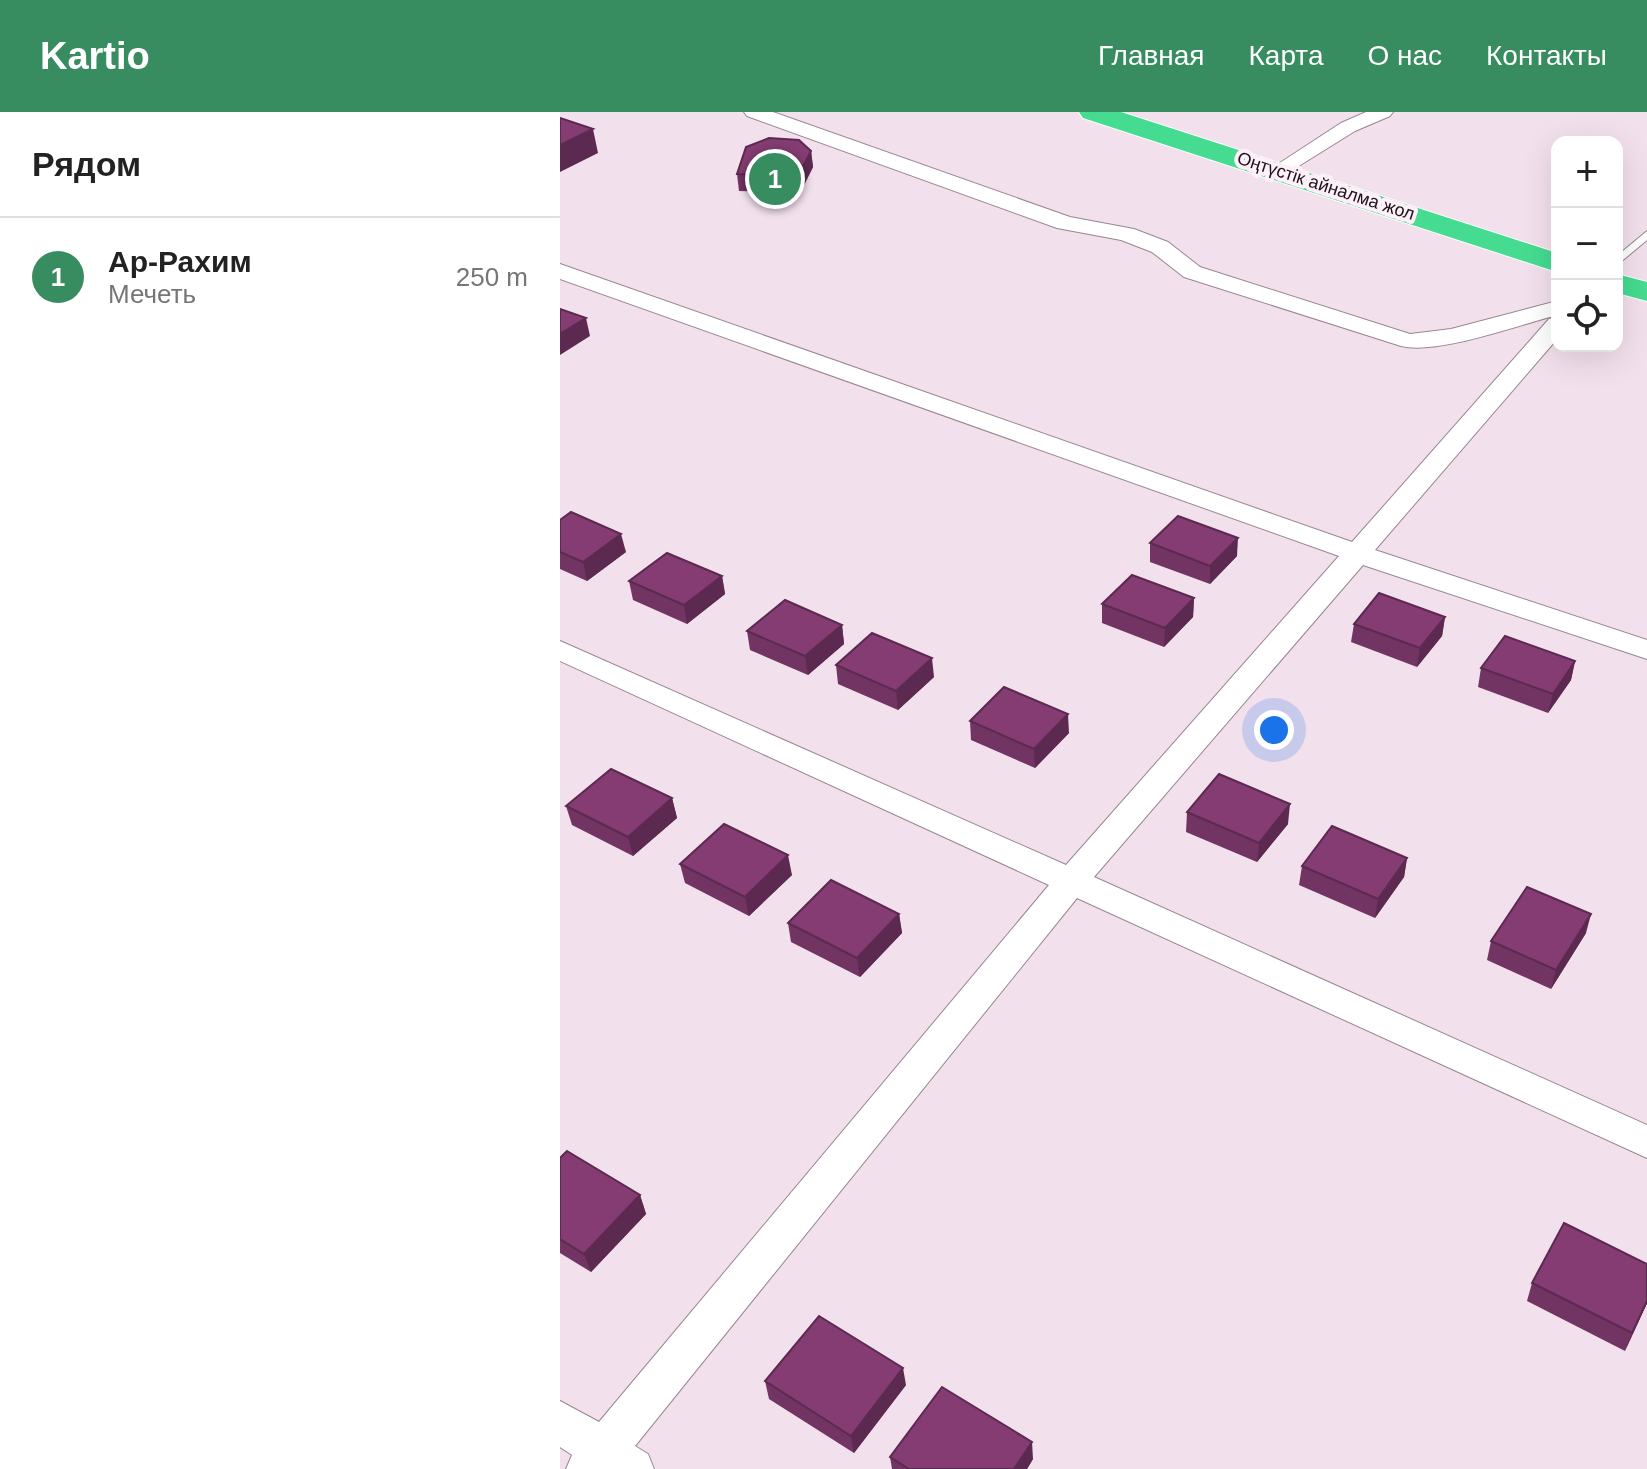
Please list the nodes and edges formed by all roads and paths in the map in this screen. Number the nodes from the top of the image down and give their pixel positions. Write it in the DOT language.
graph roads {
  1 [pos="754,112"];
  2 [pos="1093,112"];
  3 [pos="1383,112"];
  4 [pos="1279,170"];
  5 [pos="1647,234"];
  6 [pos="1623,256"];
  7 [pos="1551,261"];
  8 [pos="560,271"];
  9 [pos="1623,285"];
  10 [pos="1647,292"];
  11 [pos="1551,310"];
  12 [pos="1551,331"];
  13 [pos="1356,553"];
  14 [pos="560,650"];
  15 [pos="1647,650"];
  16 [pos="1070,883"];
  17 [pos="1647,1142"];
  18 [pos="560,1422"];
  19 [pos="608,1463"];
  1 -- 11 [label="street"];
  2 -- 4 [label="highway, Оңтүстік айналма жол"];
  3 -- 4 [label="street"];
  4 -- 7 [label="highway, Оңтүстік айналма жол"];
  5 -- 6 [label="lane"];
  8 -- 13 [label="street"];
  9 -- 10 [label="highway"];
  12 -- 13 [label="street"];
  13 -- 15 [label="street"];
  13 -- 16 [label="street"];
  14 -- 16 [label="street"];
  16 -- 17 [label="street"];
  16 -- 19 [label="street"];
  18 -- 19 [label="street"];
}
